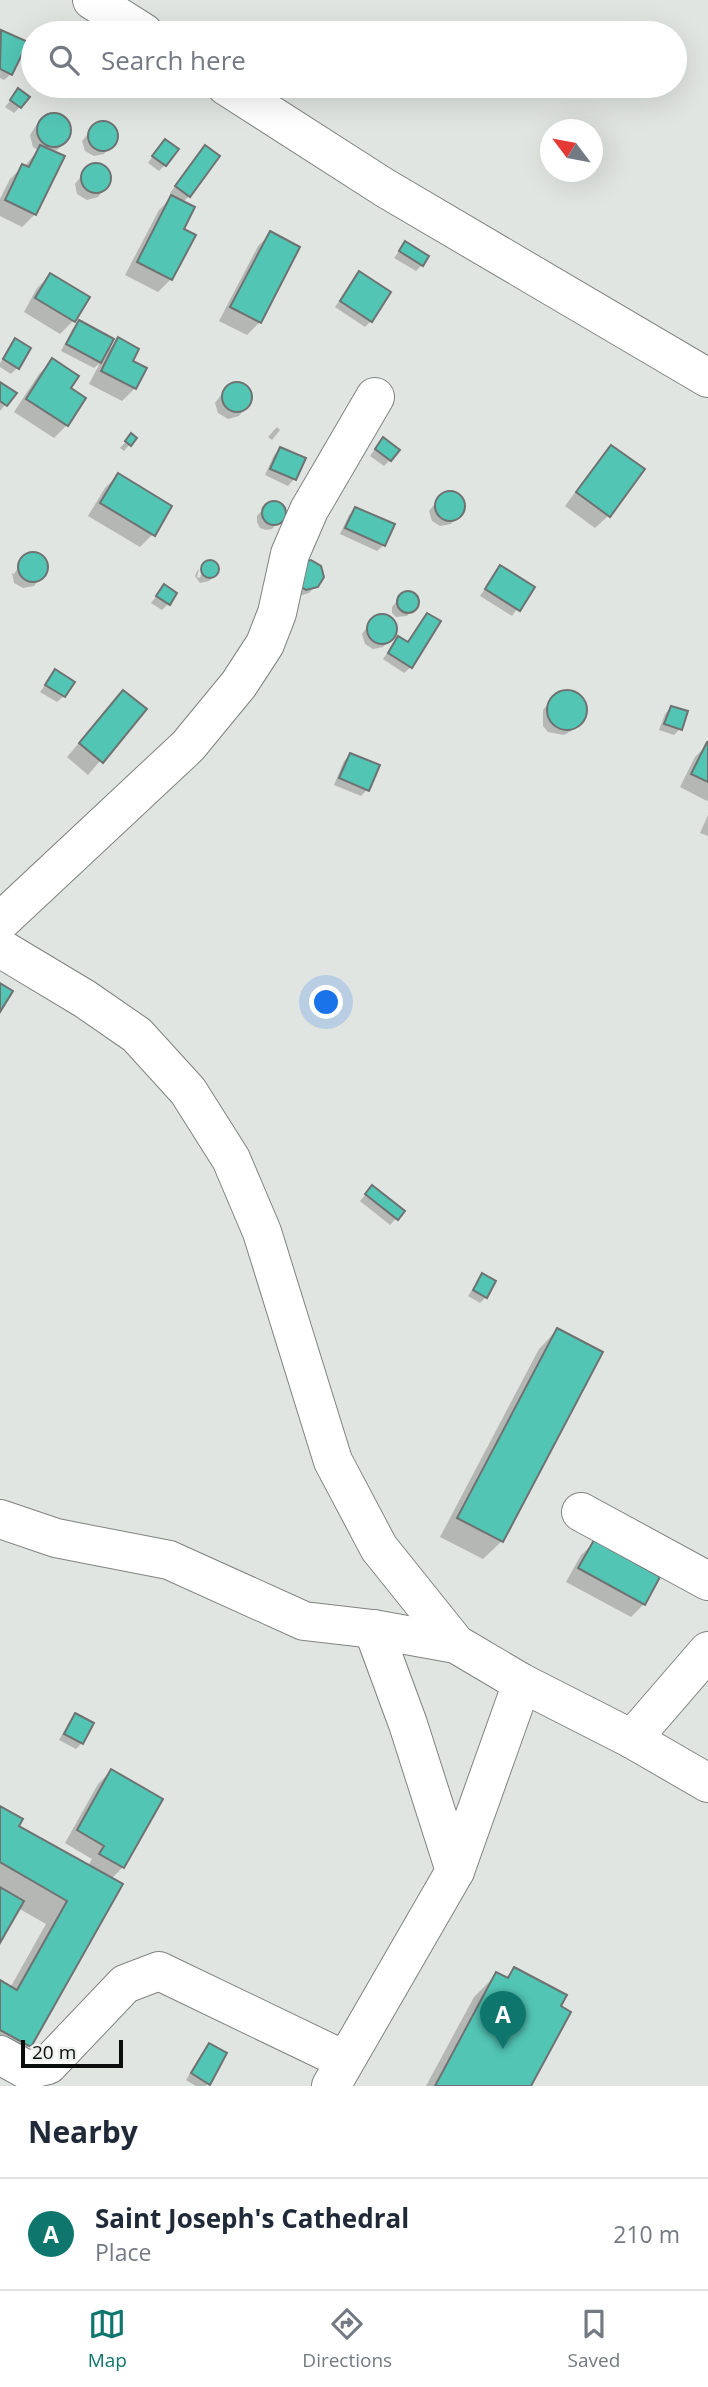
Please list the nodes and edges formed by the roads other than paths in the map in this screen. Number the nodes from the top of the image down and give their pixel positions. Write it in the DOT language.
graph roads {
  1 [pos="92,0"];
  2 [pos="126,21"];
  3 [pos="245,98"];
  4 [pos="708,378"];
  5 [pos="375,397"];
  6 [pos="0,922"];
  7 [pos="0,948"];
  8 [pos="581,1512"];
  9 [pos="0,1519"];
  10 [pos="708,1581"];
  11 [pos="373,1629"];
  12 [pos="456,1644"];
  13 [pos="708,1651"];
  14 [pos="523,1684"];
  15 [pos="632,1738"];
  16 [pos="708,1783"];
  17 [pos="455,1871"];
  18 [pos="0,2055"];
  19 [pos="338,2073"];
  1 -- 2 [label="street"];
  3 -- 4 [label="street"];
  5 -- 6 [label="street"];
  7 -- 12 [label="street"];
  8 -- 10 [label="street"];
  9 -- 11 [label="street"];
  11 -- 12 [label="street"];
  11 -- 17 [label="street"];
  12 -- 14 [label="street"];
  13 -- 15 [label="street"];
  14 -- 15 [label="street"];
  14 -- 17 [label="street"];
  15 -- 16 [label="street"];
  17 -- 19 [label="street"];
  18 -- 19 [label="street"];
}
